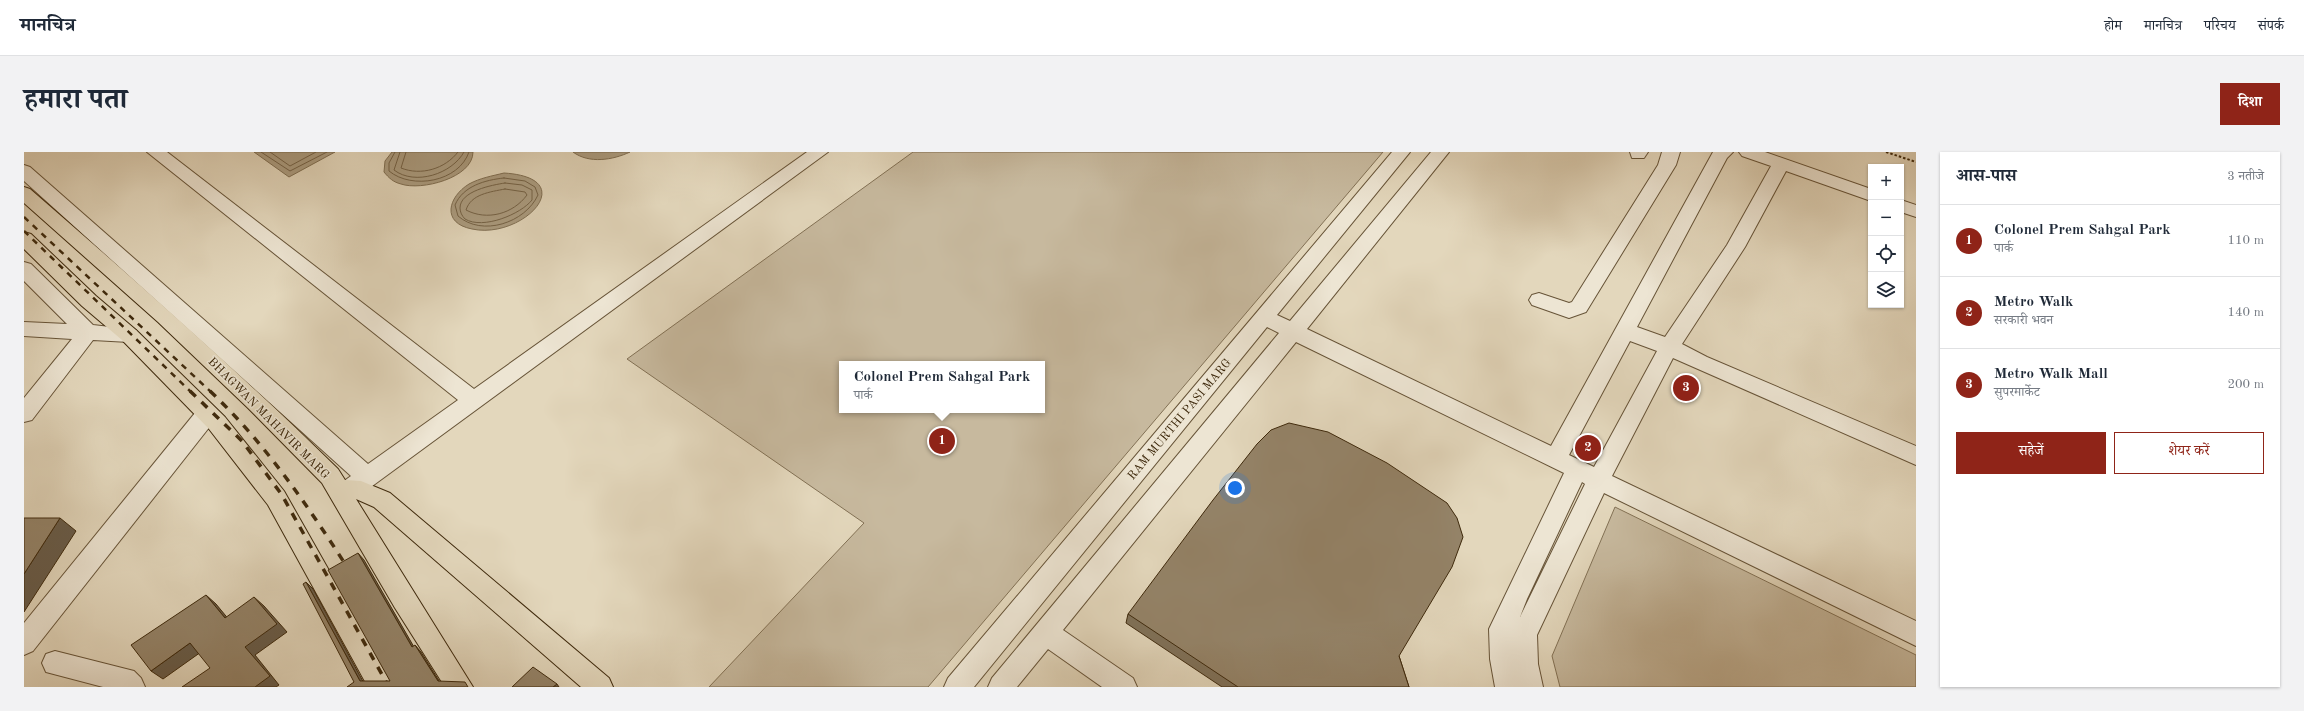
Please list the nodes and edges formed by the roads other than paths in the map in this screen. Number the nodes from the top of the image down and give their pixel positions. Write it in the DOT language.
graph roads {
  1 [pos="156,152"];
  2 [pos="819,152"];
  3 [pos="1401,152"];
  4 [pos="1440,152"];
  5 [pos="1671,152"];
  6 [pos="1724,152"];
  7 [pos="1748,152"];
  8 [pos="1781,164"];
  9 [pos="24,171"];
  10 [pos="24,193"];
  11 [pos="1868,194"];
  12 [pos="1904,207"];
  13 [pos="1916,211"];
  14 [pos="24,238"];
  15 [pos="24,269"];
  16 [pos="1538,300"];
  17 [pos="1267,313"];
  18 [pos="1297,328"];
  19 [pos="24,329"];
  20 [pos="87,332"];
  21 [pos="128,335"];
  22 [pos="1623,336"];
  23 [pos="1669,347"];
  24 [pos="474,401"];
  25 [pos="24,414"];
  26 [pos="207,414"];
  27 [pos="1559,454"];
  28 [pos="1916,456"];
  29 [pos="1577,470"];
  30 [pos="1601,475"];
  31 [pos="353,485"];
  32 [pos="1916,619"];
  33 [pos="1045,632"];
  34 [pos="1916,634"];
  35 [pos="24,643"];
  36 [pos="55,662"];
  37 [pos="115,684"];
  38 [pos="382,687"];
  39 [pos="460,687"];
  40 [pos="600,687"];
  41 [pos="957,687"];
  42 [pos="1001,687"];
  43 [pos="1124,687"];
  44 [pos="1508,687"];
  45 [pos="1530,687"];
  1 -- 24 [label="street"];
  2 -- 24 [label="street"];
  3 -- 17 [label="street, RAM MURTHI PASI MARG"];
  4 -- 18 [label="street"];
  5 -- 16 [label="street"];
  6 -- 22 [label="street"];
  7 -- 8 [label="street"];
  8 -- 11 [label="street"];
  8 -- 23 [label="street"];
  9 -- 31 [label="street"];
  10 -- 31 [label="main road, BHAGWAN MAHAVIR MARG"];
  12 -- 13 [label="street"];
  14 -- 21 [label="main road"];
  15 -- 20 [label="street"];
  17 -- 18 [label="street"];
  17 -- 41 [label="street, RAM MURTHI PASI MARG"];
  18 -- 27 [label="street"];
  18 -- 33 [label="street"];
  19 -- 20 [label="street"];
  20 -- 21 [label="street"];
  20 -- 25 [label="street"];
  21 -- 26 [label="main road"];
  22 -- 23 [label="street"];
  22 -- 27 [label="street"];
  23 -- 28 [label="street"];
  23 -- 30 [label="street"];
  24 -- 31 [label="street"];
  26 -- 35 [label="street"];
  26 -- 38 [label="main road"];
  27 -- 29 [label="street"];
  27 -- 30 [label="street"];
  29 -- 30 [label="street"];
  29 -- 44 [label="street"];
  30 -- 32 [label="street"];
  30 -- 34 [label="street"];
  30 -- 45 [label="street"];
  31 -- 39 [label="main road, BHAGWAN MAHAVIR MARG"];
  31 -- 40 [label="main road"];
  33 -- 42 [label="street"];
  33 -- 43 [label="street"];
  36 -- 37 [label="street"];
}
